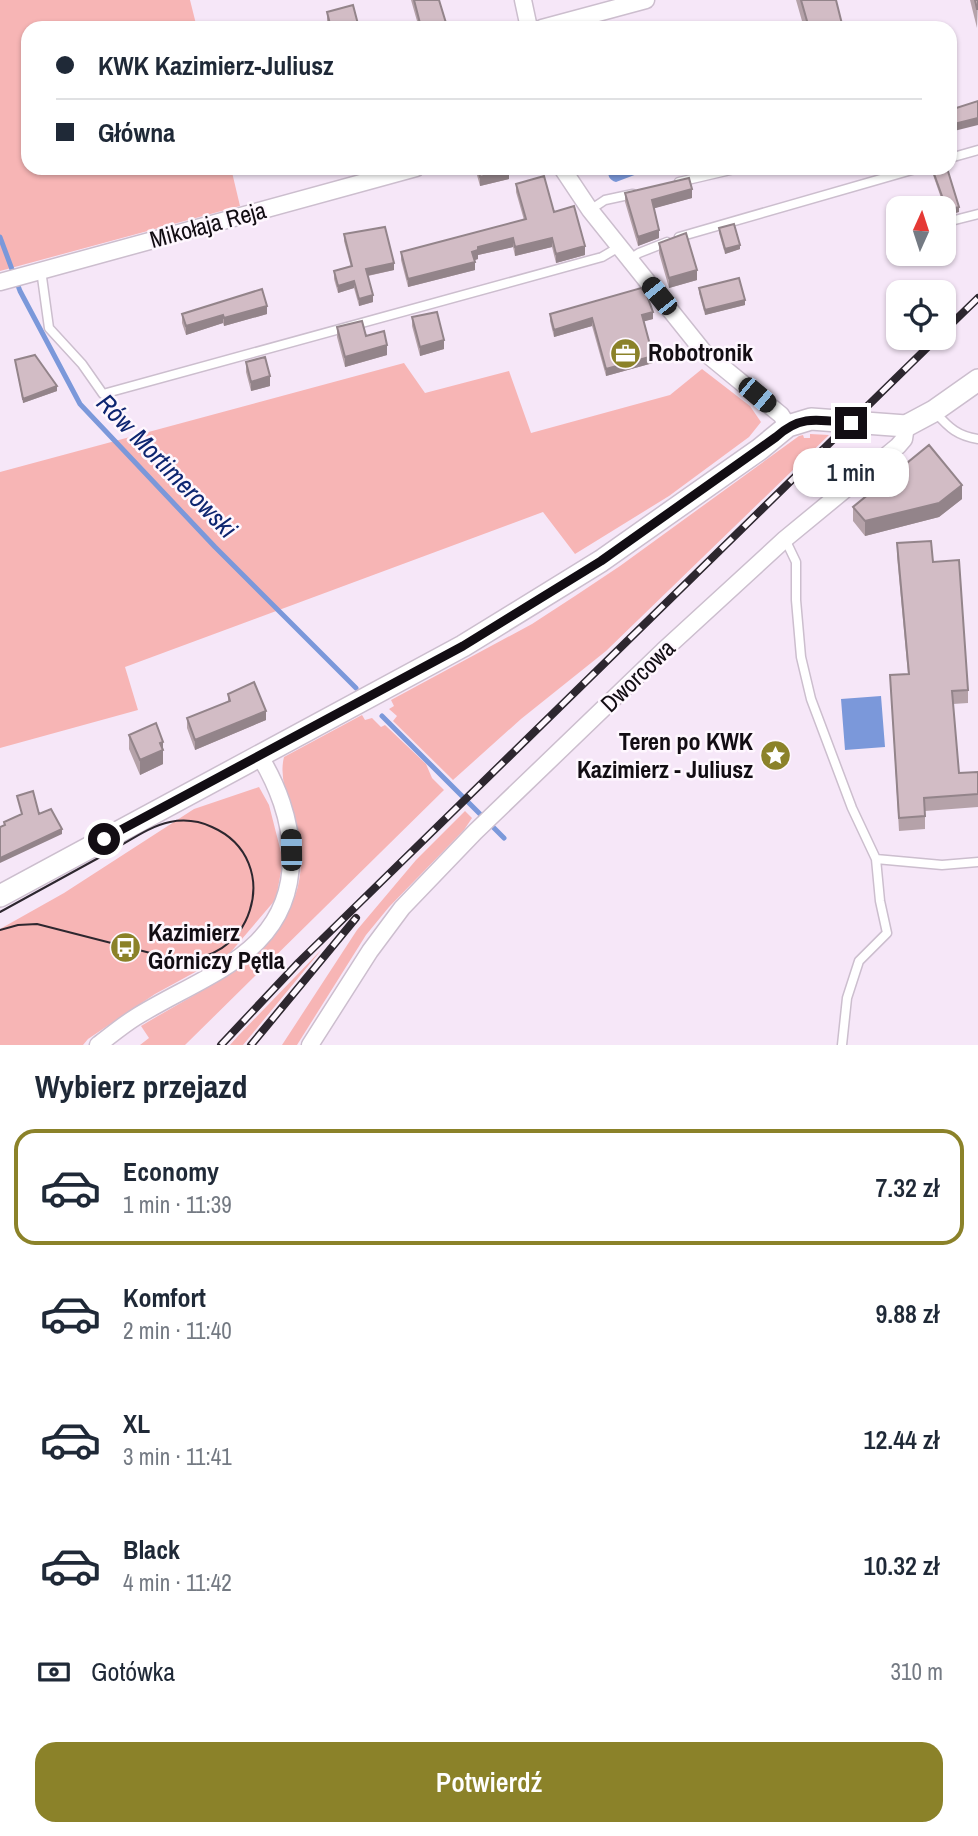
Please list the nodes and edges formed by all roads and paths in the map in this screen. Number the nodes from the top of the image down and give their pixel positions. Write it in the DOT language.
graph roads {
  1 [pos="523,0"];
  2 [pos="646,0"];
  3 [pos="528,21"];
  4 [pos="568,21"];
  5 [pos="978,150"];
  6 [pos="957,156"];
  7 [pos="390,175"];
  8 [pos="567,175"];
  9 [pos="709,175"];
  10 [pos="895,175"];
  11 [pos="672,184"];
  12 [pos="645,191"];
  13 [pos="590,210"];
  14 [pos="978,214"];
  15 [pos="956,220"];
  16 [pos="625,253"];
  17 [pos="38,271"];
  18 [pos="0,282"];
  19 [pos="978,380"];
  20 [pos="934,411"];
  21 [pos="788,426"];
  22 [pos="906,426"];
  23 [pos="978,439"];
  24 [pos="785,539"];
  25 [pos="259,755"];
  26 [pos="876,859"];
  27 [pos="978,862"];
  28 [pos="3,889"];
  29 [pos="98,1045"];
  30 [pos="310,1045"];
  31 [pos="842,1045"];
  1 -- 3 [label="street"];
  2 -- 4 [label="street"];
  5 -- 6 [label="lane"];
  7 -- 17 [label="street, Mikołaja Reja"];
  8 -- 13 [label="street"];
  9 -- 11 [label="lane"];
  10 -- 16 [label="lane"];
  12 -- 13 [label="lane"];
  13 -- 16 [label="street"];
  14 -- 15 [label="lane"];
  16 -- 17 [label="lane"];
  16 -- 21 [label="street"];
  17 -- 18 [label="street, Mikołaja Reja"];
  19 -- 20 [label="street"];
  20 -- 22 [label="street"];
  20 -- 23 [label="lane"];
  21 -- 22 [label="street"];
  21 -- 25 [label="street"];
  22 -- 24 [label="street, Dworcowa"];
  24 -- 26 [label="lane"];
  24 -- 30 [label="street, Dworcowa"];
  25 -- 28 [label="street"];
  25 -- 29 [label="street"];
  26 -- 27 [label="lane"];
  26 -- 31 [label="lane"];
}
